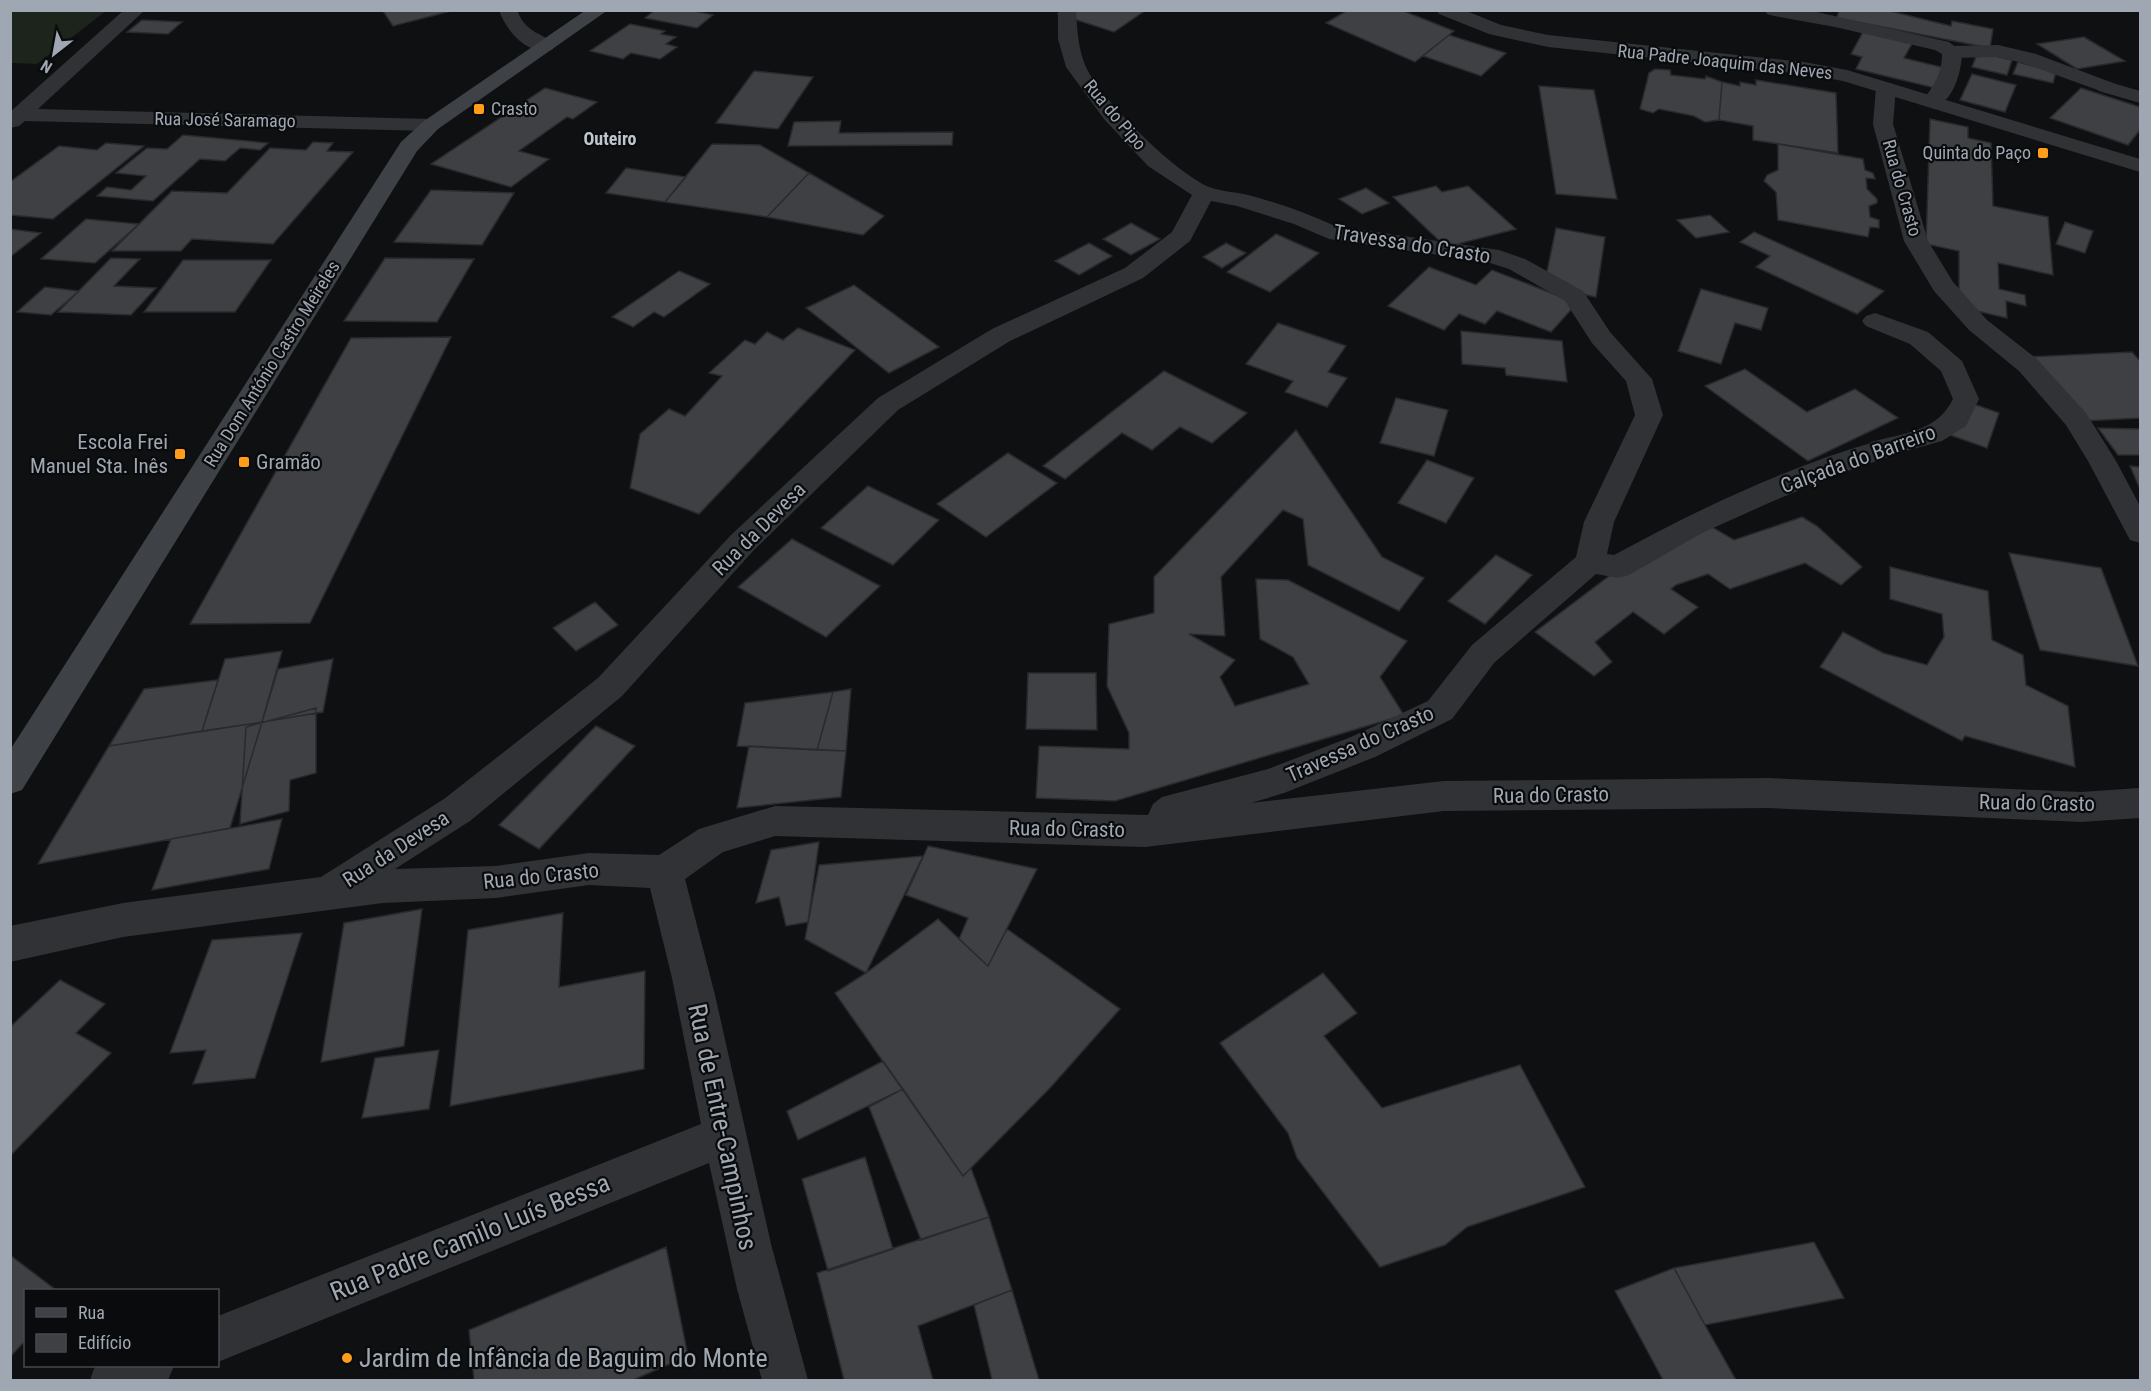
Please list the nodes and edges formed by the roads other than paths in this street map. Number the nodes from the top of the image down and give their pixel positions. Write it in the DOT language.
graph roads {
  1 [pos="136,10"];
  2 [pos="508,10"];
  3 [pos="598,10"];
  4 [pos="1067,10"];
  5 [pos="1446,10"];
  6 [pos="1774,10"];
  7 [pos="545,46"];
  8 [pos="1952,52"];
  9 [pos="1886,88"];
  10 [pos="2140,97"];
  11 [pos="1932,102"];
  12 [pos="15,119"];
  13 [pos="431,125"];
  14 [pos="2140,166"];
  15 [pos="1204,193"];
  16 [pos="1875,321"];
  17 [pos="2140,533"];
  18 [pos="1590,562"];
  19 [pos="10,780"];
  20 [pos="2140,803"];
  21 [pos="1145,831"];
  22 [pos="665,872"];
  23 [pos="328,892"];
  24 [pos="10,944"];
  25 [pos="723,1136"];
  26 [pos="219,1338"];
  27 [pos="145,1367"];
  28 [pos="113,1380"];
  29 [pos="784,1380"];
  1 -- 12 [label="street"];
  2 -- 7 [label="street"];
  3 -- 7 [label="main road, Rua Dom António Castro Meireles"];
  4 -- 15 [label="street, Rua do Pipo"];
  5 -- 9 [label="street, Rua Padre Joaquim das Neves"];
  6 -- 8 [label="street"];
  7 -- 13 [label="main road, Rua Dom António Castro Meireles"];
  8 -- 10 [label="street"];
  8 -- 11 [label="street"];
  9 -- 11 [label="street, Rua Padre Joaquim das Neves"];
  9 -- 17 [label="street, Rua do Crasto"];
  11 -- 14 [label="street, Rua Padre Joaquim das Neves"];
  12 -- 13 [label="street, Rua José Saramago"];
  13 -- 19 [label="main road, Rua Dom António Castro Meireles"];
  15 -- 18 [label="street, Travessa do Crasto"];
  15 -- 23 [label="street, Rua da Devesa"];
  16 -- 18 [label="street, Calçada do Barreiro"];
  18 -- 21 [label="street, Travessa do Crasto"];
  20 -- 21 [label="street, Rua do Crasto"];
  21 -- 22 [label="street, Rua do Crasto"];
  22 -- 23 [label="street, Rua do Crasto"];
  22 -- 25 [label="street, Rua de Entre-Campinhos"];
  23 -- 24 [label="street, Rua do Crasto"];
  25 -- 26 [label="street, Rua Padre Camilo Luís Bessa"];
  25 -- 29 [label="street, Rua de Entre-Campinhos"];
  27 -- 28 [label="street"];
}
